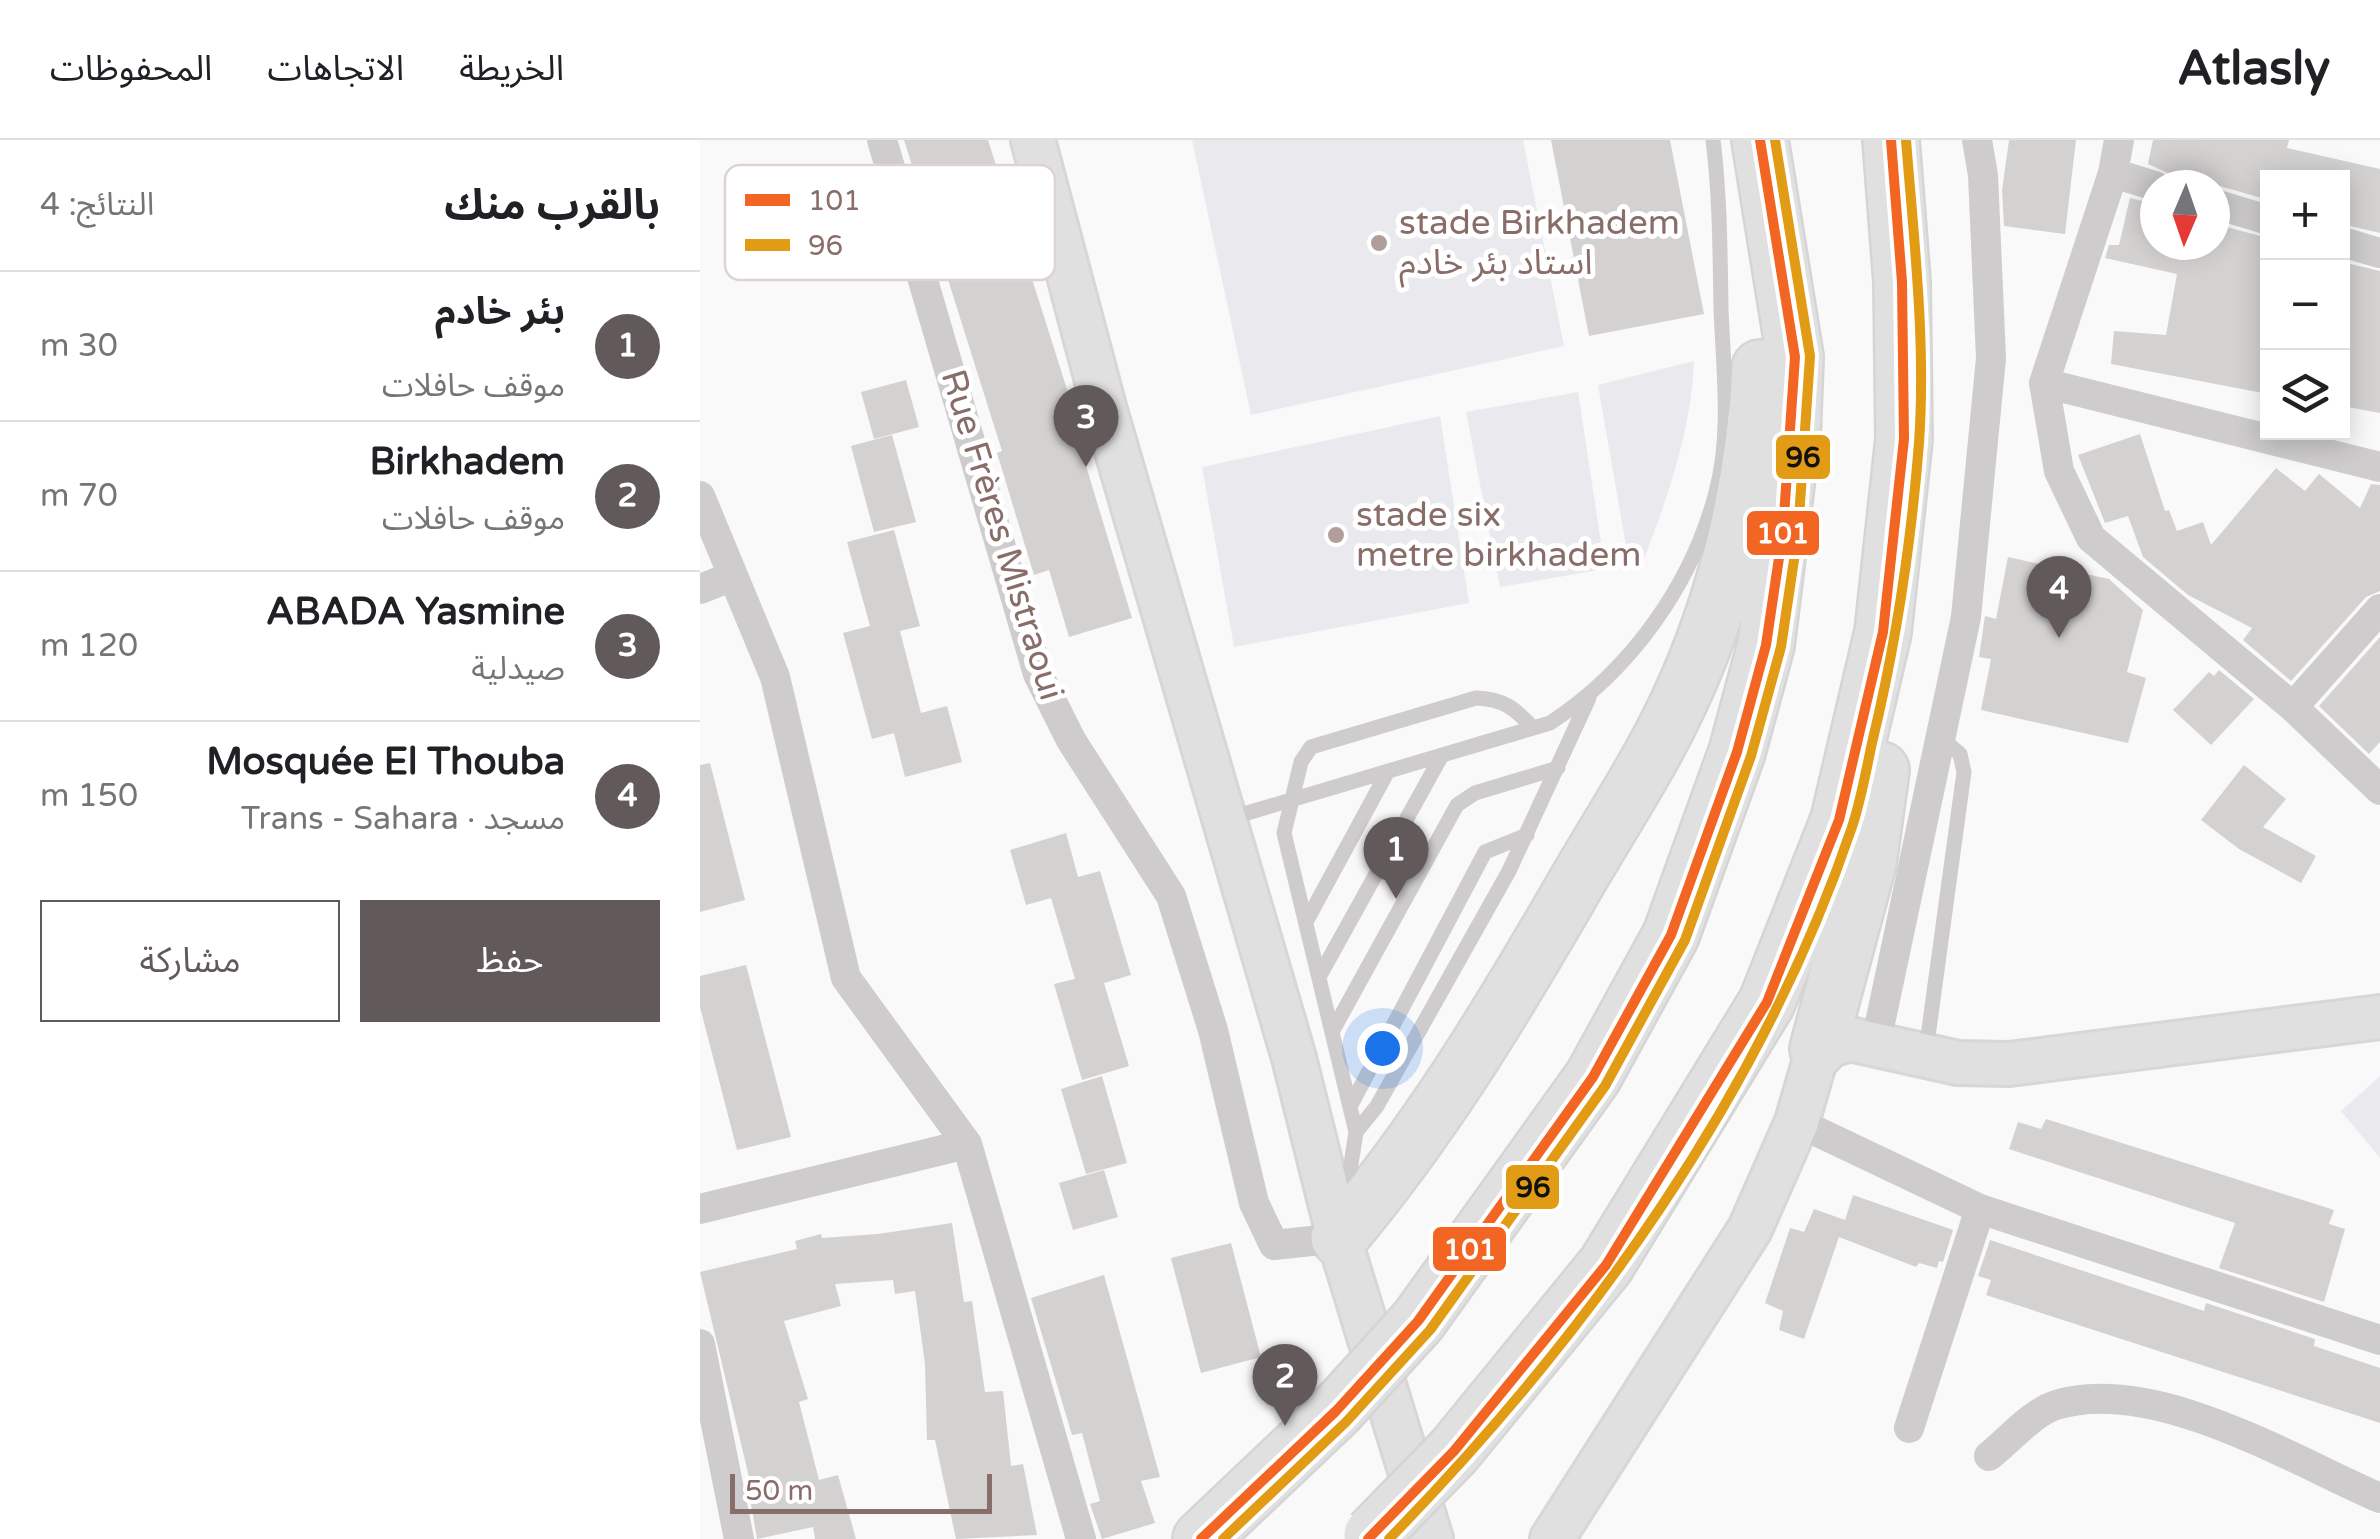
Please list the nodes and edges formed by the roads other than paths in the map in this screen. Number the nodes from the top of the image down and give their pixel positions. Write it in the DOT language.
graph roads {
  1 [pos="882,140"];
  2 [pos="1033,140"];
  3 [pos="1714,140"];
  4 [pos="1760,140"];
  5 [pos="1891,140"];
  6 [pos="1977,140"];
  7 [pos="2119,140"];
  8 [pos="889,165"];
  9 [pos="1040,165"];
  10 [pos="2113,174"];
  11 [pos="2140,182"];
  12 [pos="2230,209"];
  13 [pos="1770,215"];
  14 [pos="2260,218"];
  15 [pos="1055,223"];
  16 [pos="2350,244"];
  17 [pos="2380,253"];
  18 [pos="923,280"];
  19 [pos="2044,384"];
  20 [pos="2380,467"];
  21 [pos="700,496"];
  22 [pos="733,576"];
  23 [pos="700,589"];
  24 [pos="2380,610"];
  25 [pos="1883,632"];
  26 [pos="1589,698"];
  27 [pos="2292,708"];
  28 [pos="1534,728"];
  29 [pos="1940,738"];
  30 [pos="1442,755"];
  31 [pos="1558,768"];
  32 [pos="1388,771"];
  33 [pos="2380,790"];
  34 [pos="1291,800"];
  35 [pos="1226,819"];
  36 [pos="1527,835"];
  37 [pos="1306,922"];
  38 [pos="1319,977"];
  39 [pos="2380,1017"];
  40 [pos="1332,1032"];
  41 [pos="1876,1042"];
  42 [pos="1818,1049"];
  43 [pos="1926,1056"];
  44 [pos="1352,1103"];
  45 [pos="1797,1122"];
  46 [pos="1356,1132"];
  47 [pos="967,1144"];
  48 [pos="1980,1209"];
  49 [pos="700,1210"];
  50 [pos="1339,1238"];
  51 [pos="2380,1340"];
  52 [pos="700,1344"];
  53 [pos="1909,1428"];
  54 [pos="1990,1456"];
  55 [pos="2380,1498"];
  56 [pos="1370,1537"];
  57 [pos="739,1539"];
  58 [pos="1081,1539"];
  59 [pos="1200,1539"];
  60 [pos="1431,1539"];
  61 [pos="1552,1539"];
  1 -- 8 [label="street, Rue Frères Mistraoui"];
  2 -- 9 [label="street"];
  3 -- 26 [label="lane"];
  4 -- 13 [label="highway"];
  5 -- 25 [label="highway"];
  6 -- 29 [label="street"];
  7 -- 10 [label="street"];
  10 -- 11 [label="street"];
  10 -- 19 [label="street"];
  12 -- 14 [label="street"];
  13 -- 50 [label="highway"];
  13 -- 59 [label="highway, bridge"];
  15 -- 35 [label="street"];
  16 -- 17 [label="street"];
  18 -- 50 [label="street, Rue Frères Mistraoui"];
  19 -- 20 [label="street"];
  19 -- 27 [label="street"];
  21 -- 22 [label="street"];
  22 -- 23 [label="street"];
  22 -- 47 [label="street"];
  24 -- 27 [label="street"];
  25 -- 42 [label="highway"];
  25 -- 56 [label="highway, bridge"];
  26 -- 28 [label="lane"];
  26 -- 31 [label="lane"];
  27 -- 33 [label="street"];
  28 -- 30 [label="lane"];
  28 -- 34 [label="lane"];
  29 -- 41 [label="street"];
  29 -- 43 [label="lane"];
  30 -- 32 [label="lane"];
  30 -- 38 [label="lane"];
  31 -- 36 [label="lane"];
  31 -- 40 [label="lane"];
  32 -- 34 [label="lane"];
  32 -- 37 [label="lane"];
  34 -- 35 [label="lane"];
  34 -- 37 [label="lane"];
  35 -- 50 [label="street"];
  36 -- 44 [label="lane"];
  36 -- 46 [label="lane"];
  37 -- 38 [label="lane"];
  38 -- 40 [label="lane"];
  39 -- 43 [label="street"];
  40 -- 44 [label="lane"];
  41 -- 42 [label="street"];
  41 -- 43 [label="street"];
  42 -- 45 [label="street"];
  44 -- 46 [label="lane"];
  45 -- 48 [label="street"];
  45 -- 61 [label="street"];
  46 -- 50 [label="lane"];
  47 -- 49 [label="street"];
  47 -- 58 [label="street"];
  48 -- 51 [label="street"];
  48 -- 53 [label="street"];
  50 -- 60 [label="street"];
  52 -- 57 [label="street"];
  54 -- 55 [label="street"];
}
